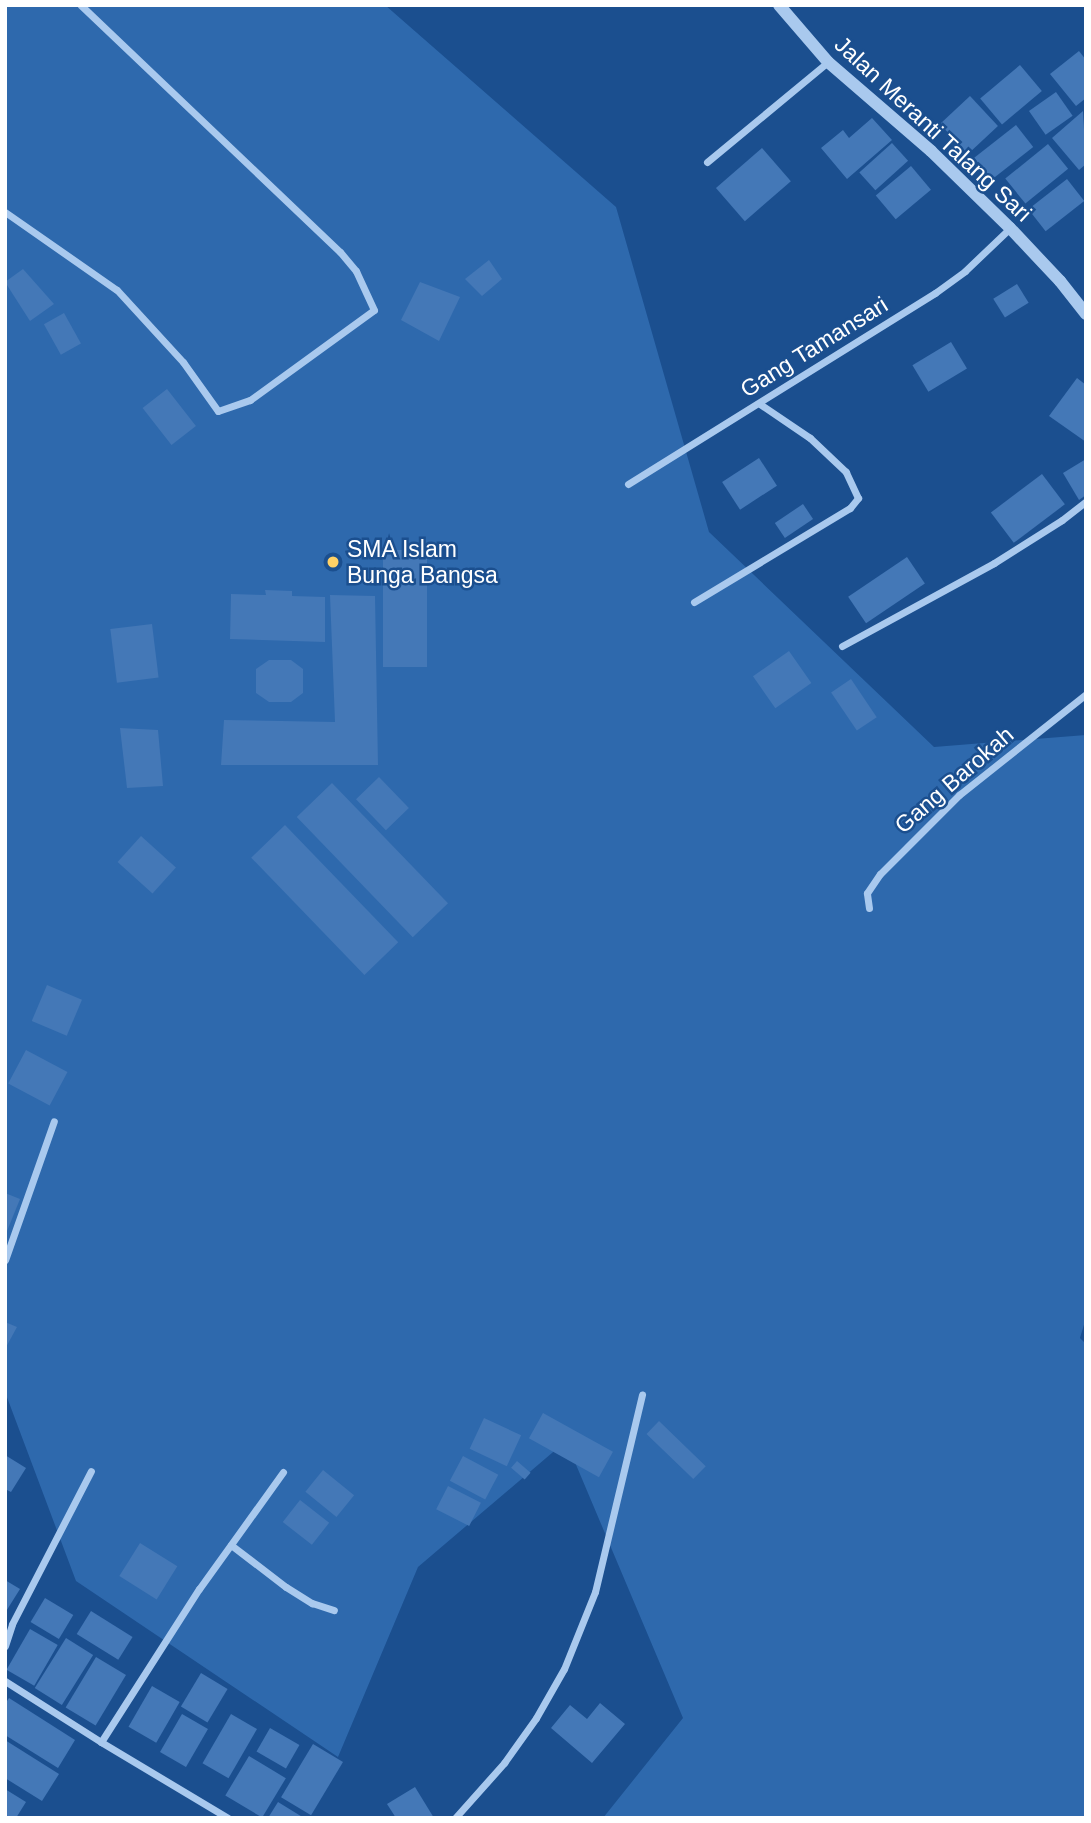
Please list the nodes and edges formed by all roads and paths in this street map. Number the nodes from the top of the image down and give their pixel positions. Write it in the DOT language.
graph roads {
  1 [pos="81,5"];
  2 [pos="779,5"];
  3 [pos="828,62"];
  4 [pos="707,162"];
  5 [pos="5,212"];
  6 [pos="1010,228"];
  7 [pos="1086,314"];
  8 [pos="760,404"];
  9 [pos="628,484"];
  10 [pos="1086,501"];
  11 [pos="694,602"];
  12 [pos="842,646"];
  13 [pos="1086,695"];
  14 [pos="869,908"];
  15 [pos="54,1121"];
  16 [pos="5,1260"];
  17 [pos="642,1395"];
  18 [pos="91,1471"];
  19 [pos="283,1472"];
  20 [pos="231,1545"];
  21 [pos="334,1610"];
  22 [pos="9,1622"];
  23 [pos="5,1646"];
  24 [pos="5,1681"];
  25 [pos="100,1742"];
  26 [pos="228,1818"];
  27 [pos="455,1818"];
  1 -- 5 [label="street"];
  2 -- 3 [label="street, Jalan Meranti Talang Sari"];
  3 -- 4 [label="street"];
  3 -- 6 [label="street, Jalan Meranti Talang Sari"];
  6 -- 7 [label="street, Jalan Meranti Talang Sari"];
  6 -- 8 [label="street, Gang Tamansari"];
  8 -- 9 [label="street, Gang Tamansari"];
  8 -- 11 [label="street"];
  10 -- 12 [label="street"];
  13 -- 14 [label="street, Gang Barokah"];
  15 -- 16 [label="street"];
  17 -- 27 [label="street"];
  18 -- 22 [label="street"];
  19 -- 20 [label="street"];
  20 -- 21 [label="street"];
  20 -- 25 [label="street"];
  22 -- 23 [label="street"];
  24 -- 25 [label="street"];
  25 -- 26 [label="street"];
}
